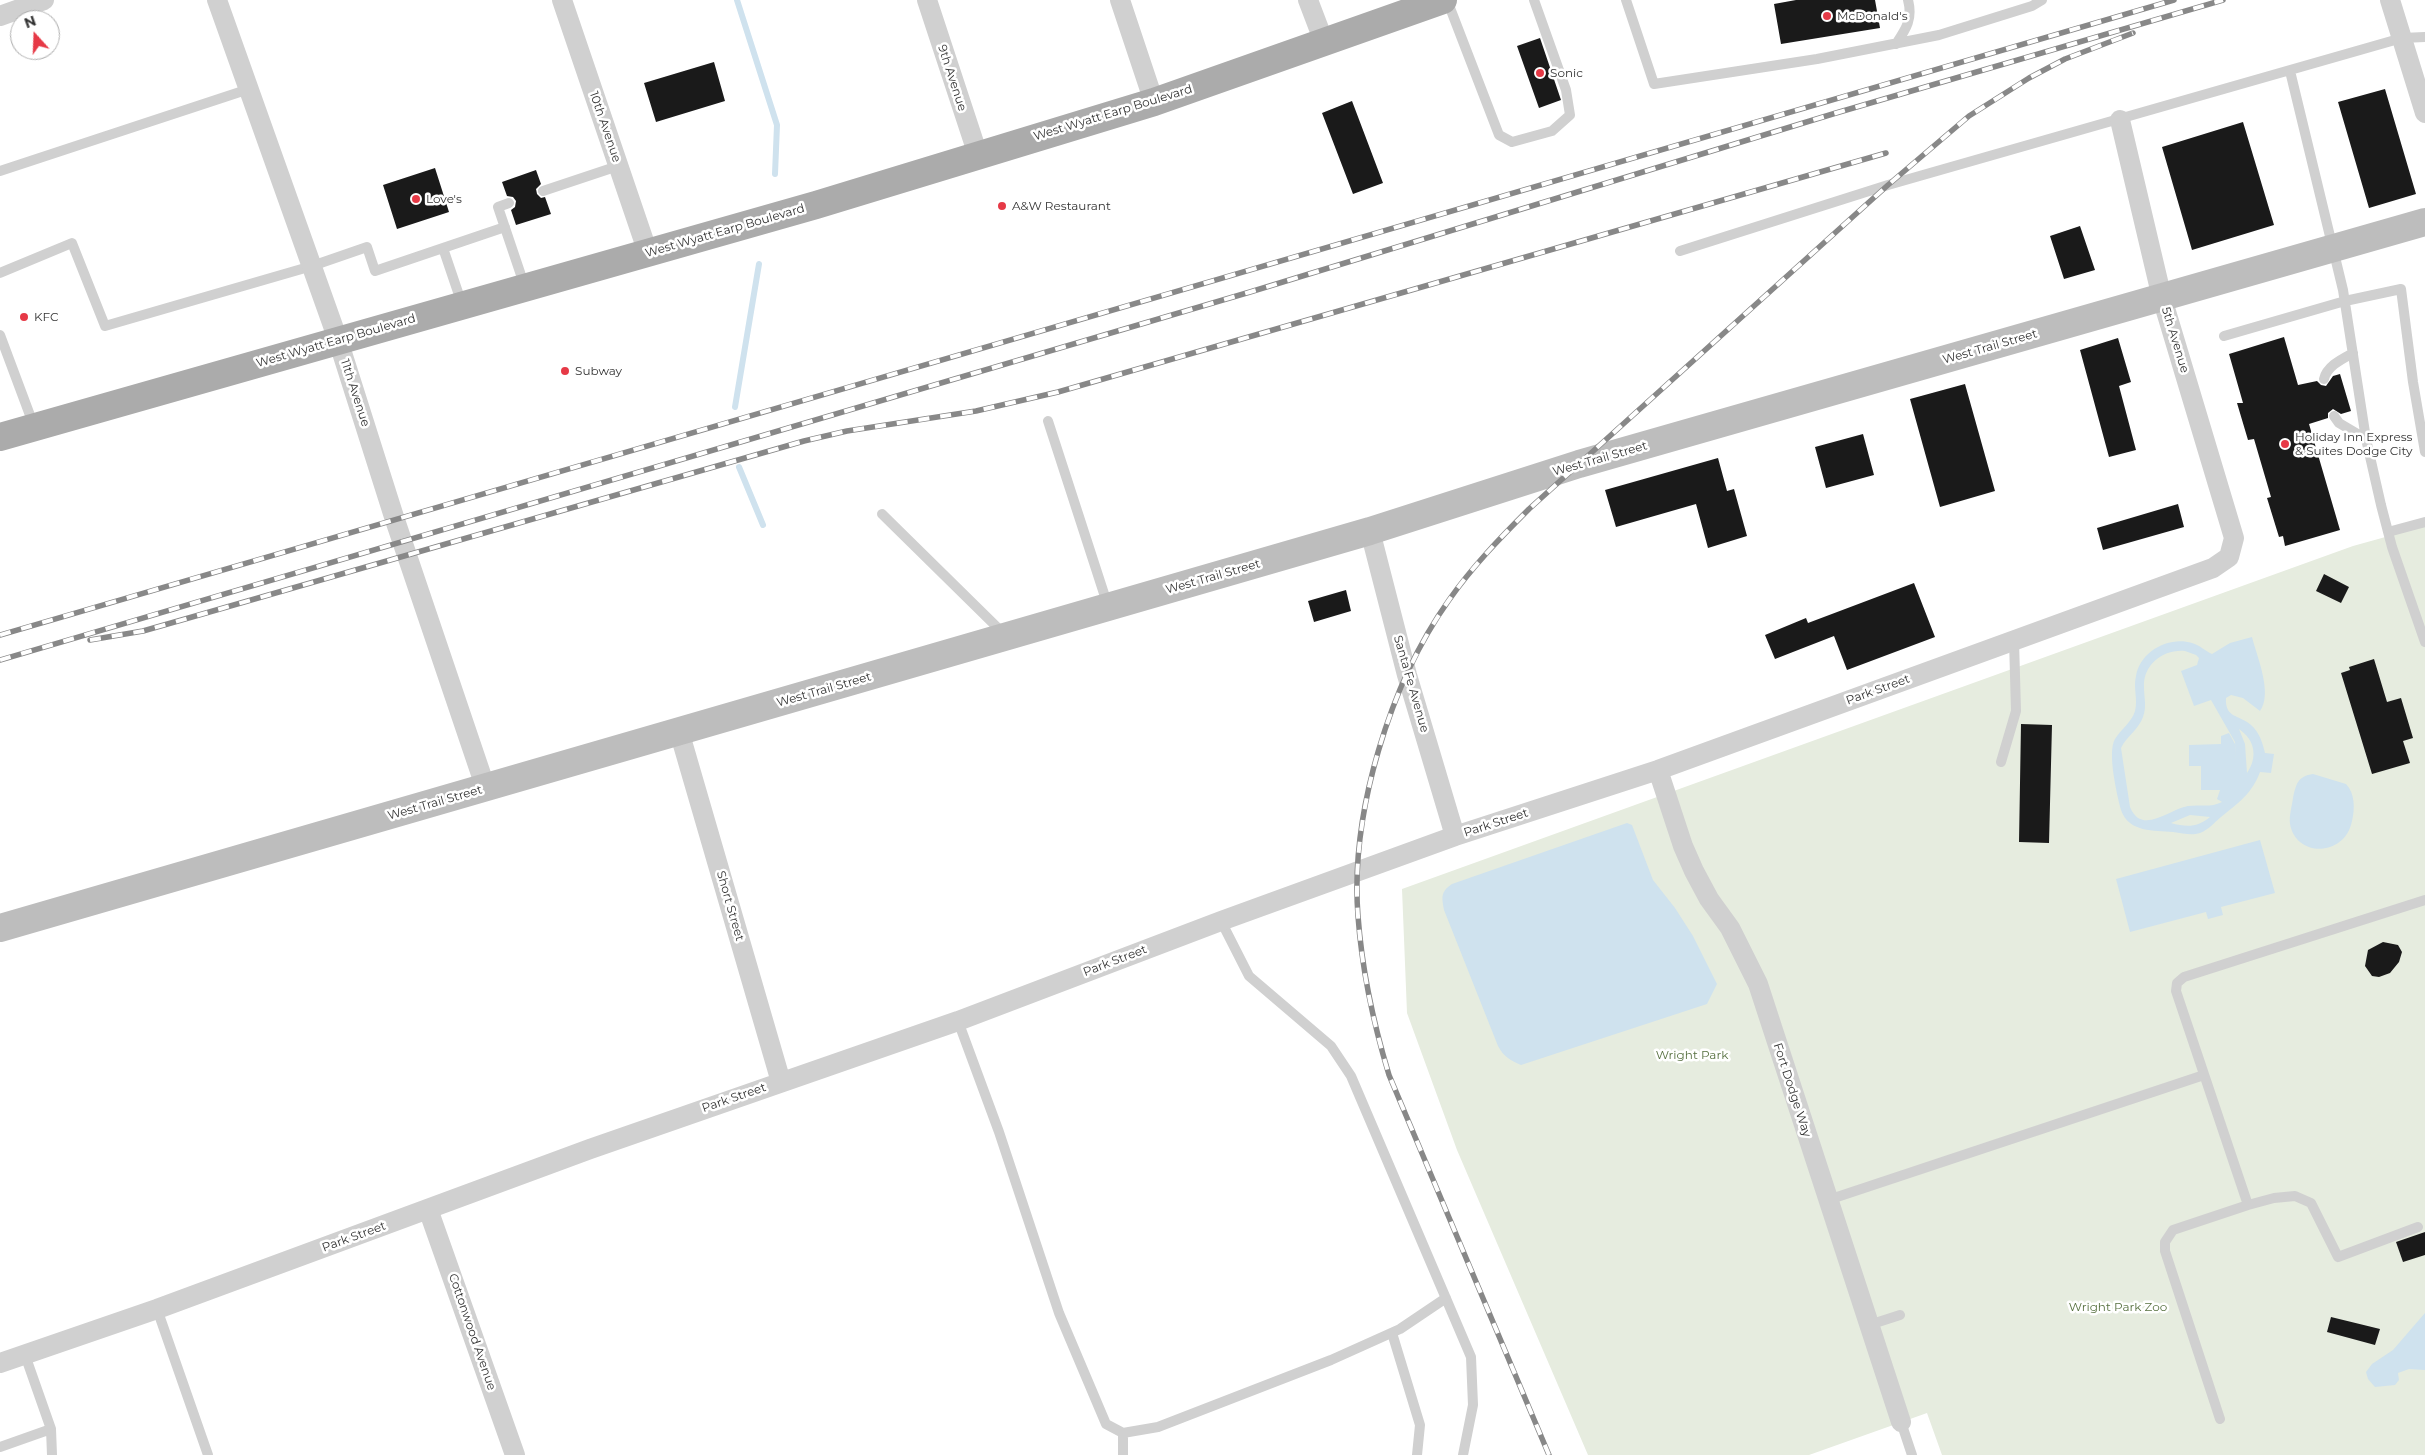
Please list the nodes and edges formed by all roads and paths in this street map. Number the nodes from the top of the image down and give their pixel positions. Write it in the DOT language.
graph roads {
  1 [pos="44,0"];
  2 [pos="217,0"];
  3 [pos="562,0"];
  4 [pos="927,0"];
  5 [pos="1120,0"];
  6 [pos="1308,0"];
  7 [pos="1534,0"];
  8 [pos="1626,0"];
  9 [pos="1908,0"];
  10 [pos="2042,0"];
  11 [pos="2390,0"];
  12 [pos="1437,1"];
  13 [pos="0,16"];
  14 [pos="2425,37"];
  15 [pos="2402,38"];
  16 [pos="1324,42"];
  17 [pos="1896,44"];
  18 [pos="2290,71"];
  19 [pos="249,89"];
  20 [pos="1154,102"];
  21 [pos="2425,113"];
  22 [pos="2120,120"];
  23 [pos="978,155"];
  24 [pos="618,166"];
  25 [pos="0,171"];
  26 [pos="543,191"];
  27 [pos="509,203"];
  28 [pos="2425,222"];
  29 [pos="505,227"];
  30 [pos="443,248"];
  31 [pos="2331,249"];
  32 [pos="1680,252"];
  33 [pos="648,253"];
  34 [pos="312,266"];
  35 [pos="0,273"];
  36 [pos="526,288"];
  37 [pos="2162,298"];
  38 [pos="2345,301"];
  39 [pos="463,305"];
  40 [pos="0,335"];
  41 [pos="2224,336"];
  42 [pos="338,340"];
  43 [pos="2353,353"];
  44 [pos="2324,379"];
  45 [pos="2334,416"];
  46 [pos="1048,420"];
  47 [pos="35,428"];
  48 [pos="0,437"];
  49 [pos="2366,439"];
  50 [pos="2425,452"];
  51 [pos="882,514"];
  52 [pos="2425,522"];
  53 [pos="1370,531"];
  54 [pos="2388,532"];
  55 [pos="2229,557"];
  56 [pos="1108,607"];
  57 [pos="1006,636"];
  58 [pos="2014,640"];
  59 [pos="2425,642"];
  60 [pos="679,731"];
  61 [pos="2001,762"];
  62 [pos="1658,770"];
  63 [pos="486,789"];
  64 [pos="1455,836"];
  65 [pos="2425,900"];
  66 [pos="1221,921"];
  67 [pos="0,928"];
  68 [pos="958,1021"];
  69 [pos="2204,1075"];
  70 [pos="781,1082"];
  71 [pos="1828,1200"];
  72 [pos="2248,1204"];
  73 [pos="428,1209"];
  74 [pos="2418,1227"];
  75 [pos="1446,1298"];
  76 [pos="157,1309"];
  77 [pos="1900,1315"];
  78 [pos="1869,1325"];
  79 [pos="1392,1332"];
  80 [pos="26,1354"];
  81 [pos="0,1363"];
  82 [pos="2220,1419"];
  83 [pos="1901,1422"];
  84 [pos="51,1429"];
  85 [pos="1123,1433"];
  86 [pos="0,1447"];
  87 [pos="52,1455"];
  88 [pos="208,1455"];
  89 [pos="515,1455"];
  90 [pos="1123,1455"];
  91 [pos="1417,1455"];
  92 [pos="1463,1455"];
  93 [pos="1912,1455"];
  1 -- 13 [label="street"];
  2 -- 19 [label="street, 11th Avenue"];
  3 -- 24 [label="street, 10th Avenue"];
  4 -- 23 [label="street, 9th Avenue"];
  5 -- 20 [label="street"];
  6 -- 16 [label="street"];
  7 -- 12 [label="lane"];
  8 -- 17 [label="lane"];
  9 -- 17 [label="lane"];
  10 -- 17 [label="lane"];
  11 -- 15 [label="street"];
  12 -- 16 [label="main road, West Wyatt Earp Boulevard"];
  14 -- 15 [label="lane"];
  15 -- 18 [label="lane"];
  15 -- 21 [label="street"];
  16 -- 20 [label="main road, West Wyatt Earp Boulevard"];
  18 -- 22 [label="lane"];
  18 -- 31 [label="lane"];
  19 -- 25 [label="lane"];
  19 -- 34 [label="street, 11th Avenue"];
  20 -- 23 [label="main road, West Wyatt Earp Boulevard"];
  22 -- 32 [label="lane"];
  22 -- 37 [label="street, 5th Avenue"];
  23 -- 33 [label="main road, West Wyatt Earp Boulevard"];
  24 -- 26 [label="lane"];
  24 -- 33 [label="street, 10th Avenue"];
  27 -- 29 [label="lane"];
  28 -- 31 [label="main road, West Trail Street"];
  29 -- 30 [label="lane"];
  29 -- 36 [label="lane"];
  30 -- 34 [label="lane"];
  30 -- 39 [label="lane"];
  31 -- 37 [label="main road, West Trail Street"];
  31 -- 38 [label="lane"];
  33 -- 36 [label="main road, West Wyatt Earp Boulevard"];
  34 -- 35 [label="lane"];
  34 -- 42 [label="street, 11th Avenue"];
  36 -- 39 [label="main road, West Wyatt Earp Boulevard"];
  37 -- 53 [label="main road, West Trail Street"];
  37 -- 55 [label="street, 5th Avenue"];
  38 -- 41 [label="lane"];
  38 -- 43 [label="lane"];
  38 -- 50 [label="lane"];
  39 -- 42 [label="main road, West Wyatt Earp Boulevard"];
  40 -- 47 [label="lane"];
  42 -- 47 [label="main road, West Wyatt Earp Boulevard"];
  42 -- 63 [label="street, 11th Avenue"];
  43 -- 44 [label="lane"];
  43 -- 49 [label="lane"];
  45 -- 49 [label="lane"];
  46 -- 56 [label="lane"];
  47 -- 48 [label="main road, West Wyatt Earp Boulevard"];
  49 -- 54 [label="lane"];
  51 -- 57 [label="lane"];
  52 -- 54 [label="lane"];
  53 -- 56 [label="main road, West Trail Street"];
  53 -- 64 [label="street, Santa Fe Avenue"];
  54 -- 59 [label="lane"];
  55 -- 58 [label="street, Park Street"];
  56 -- 57 [label="main road, West Trail Street"];
  57 -- 60 [label="main road, West Trail Street"];
  58 -- 61 [label="lane"];
  58 -- 62 [label="street, Park Street"];
  60 -- 63 [label="main road, West Trail Street"];
  60 -- 70 [label="street, Short Street"];
  62 -- 64 [label="street, Park Street"];
  62 -- 71 [label="street, Fort Dodge Way"];
  63 -- 67 [label="main road, West Trail Street"];
  64 -- 66 [label="street, Park Street"];
  65 -- 69 [label="lane"];
  66 -- 68 [label="street, Park Street"];
  66 -- 75 [label="lane"];
  68 -- 70 [label="street, Park Street"];
  68 -- 85 [label="lane"];
  69 -- 71 [label="lane"];
  69 -- 72 [label="lane"];
  70 -- 73 [label="street, Park Street"];
  71 -- 78 [label="street, Fort Dodge Way"];
  72 -- 74 [label="lane"];
  72 -- 82 [label="lane"];
  73 -- 76 [label="street, Park Street"];
  73 -- 89 [label="street, Cottonwood Avenue"];
  75 -- 79 [label="lane"];
  75 -- 92 [label="lane"];
  76 -- 80 [label="street, Park Street"];
  76 -- 88 [label="lane"];
  77 -- 78 [label="lane"];
  78 -- 83 [label="street, Fort Dodge Way"];
  79 -- 85 [label="lane"];
  79 -- 91 [label="lane"];
  80 -- 81 [label="street, Park Street"];
  80 -- 84 [label="lane"];
  83 -- 93 [label="lane"];
  84 -- 86 [label="lane"];
  84 -- 87 [label="lane"];
  85 -- 90 [label="lane"];
}
